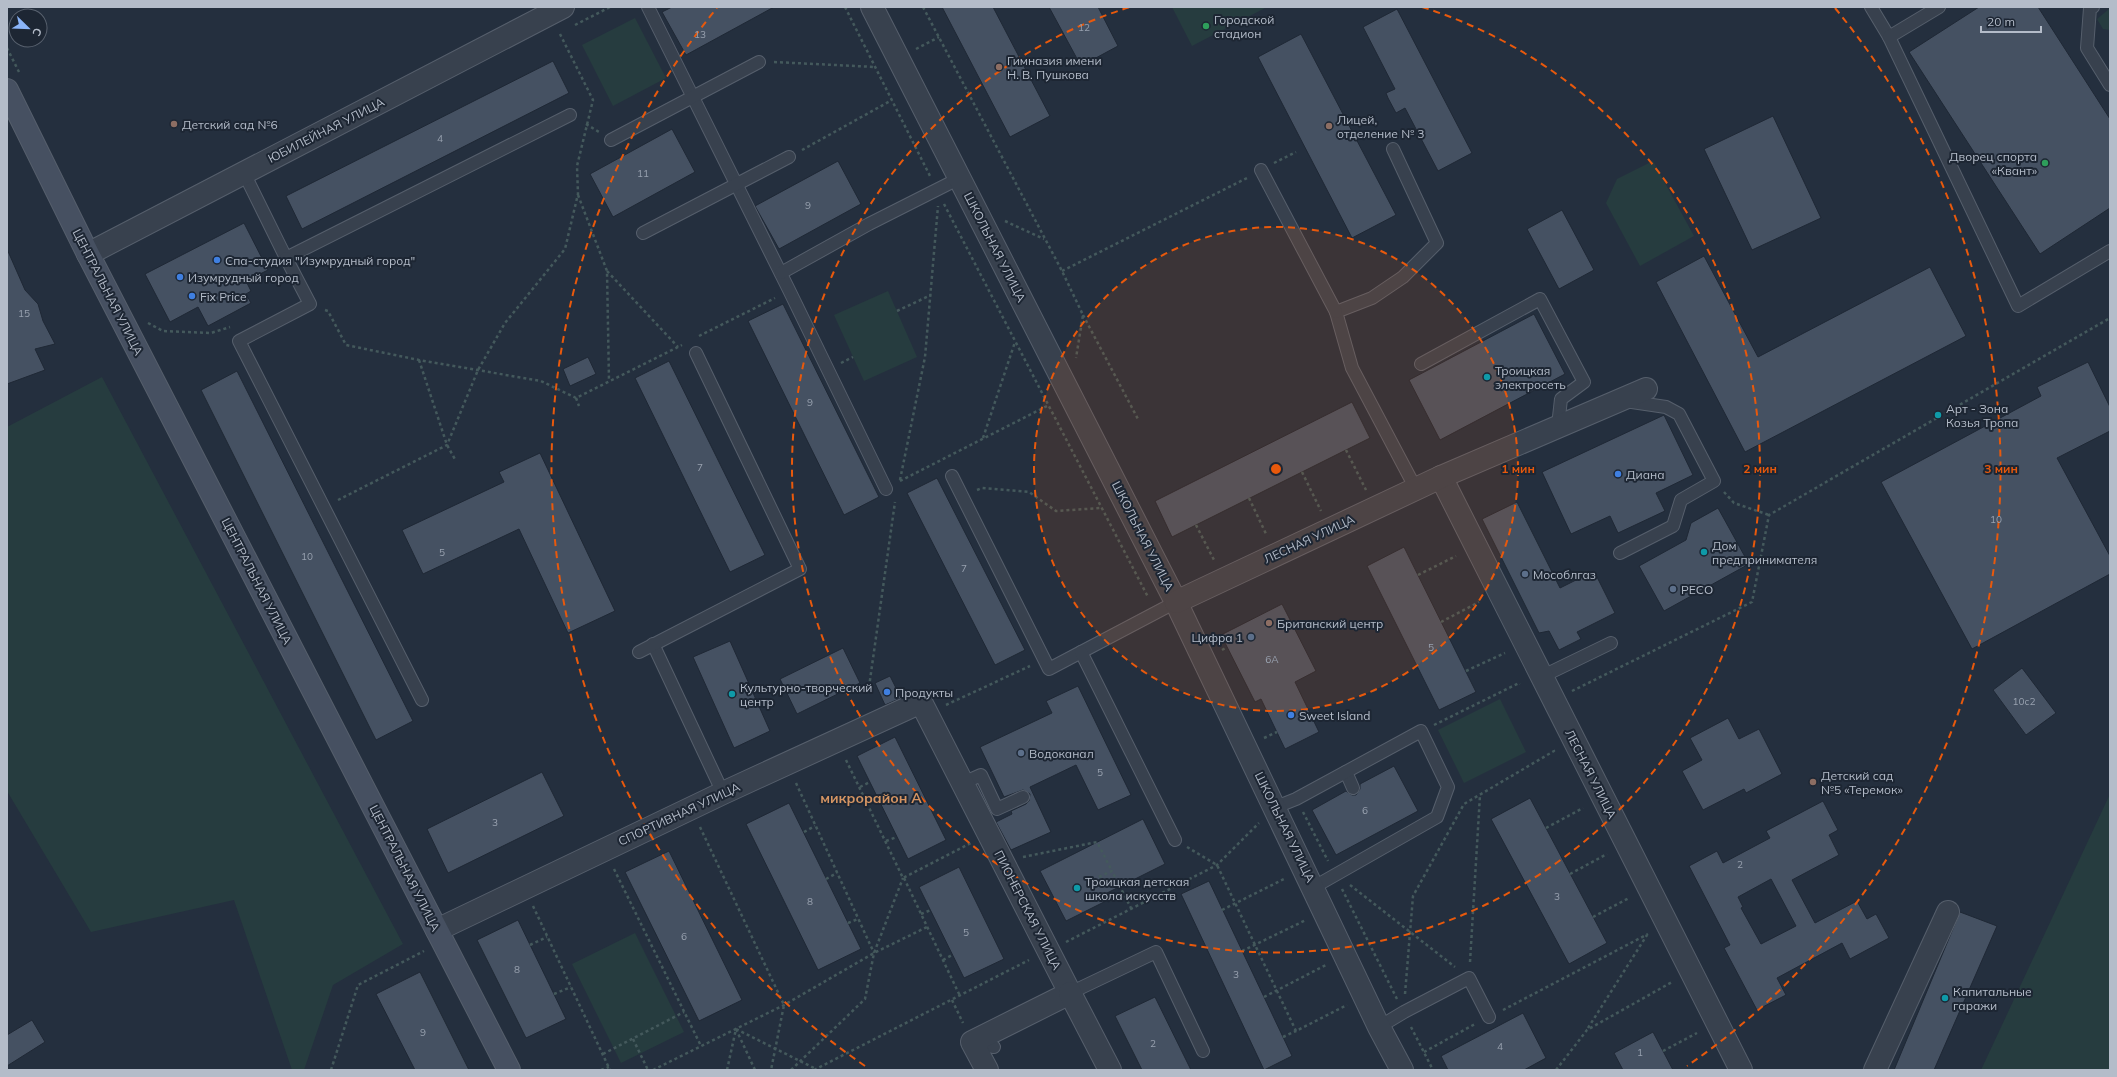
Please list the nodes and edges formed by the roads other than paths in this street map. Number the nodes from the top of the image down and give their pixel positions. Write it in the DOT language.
graph roads {
  1 [pos="648,7"];
  2 [pos="872,7"];
  3 [pos="1871,7"];
  4 [pos="1939,7"];
  5 [pos="2093,7"];
  6 [pos="556,10"];
  7 [pos="1889,37"];
  8 [pos="759,62"];
  9 [pos="2110,85"];
  10 [pos="7,90"];
  11 [pos="692,97"];
  12 [pos="570,115"];
  13 [pos="611,140"];
  14 [pos="1393,149"];
  15 [pos="789,157"];
  16 [pos="1261,170"];
  17 [pos="244,173"];
  18 [pos="960,178"];
  19 [pos="735,185"];
  20 [pos="644,233"];
  21 [pos="2110,251"];
  22 [pos="88,254"];
  23 [pos="286,258"];
  24 [pos="781,273"];
  25 [pos="1336,312"];
  26 [pos="696,353"];
  27 [pos="1421,364"];
  28 [pos="1646,389"];
  29 [pos="1620,400"];
  30 [pos="1558,426"];
  31 [pos="952,476"];
  32 [pos="1442,477"];
  33 [pos="886,489"];
  34 [pos="1416,489"];
  35 [pos="1620,553"];
  36 [pos="1176,602"];
  37 [pos="1611,643"];
  38 [pos="653,644"];
  39 [pos="639,652"];
  40 [pos="1081,652"];
  41 [pos="1543,676"];
  42 [pos="422,700"];
  43 [pos="921,702"];
  44 [pos="1346,772"];
  45 [pos="963,783"];
  46 [pos="1353,788"];
  47 [pos="723,793"];
  48 [pos="1023,797"];
  49 [pos="1276,807"];
  50 [pos="1175,840"];
  51 [pos="1314,887"];
  52 [pos="1948,912"];
  53 [pos="437,930"];
  54 [pos="1070,992"];
  55 [pos="1489,1017"];
  56 [pos="1378,1027"];
  57 [pos="972,1042"];
  58 [pos="994,1047"];
  59 [pos="1203,1051"];
  60 [pos="509,1070"];
  61 [pos="987,1070"];
  62 [pos="1110,1070"];
  63 [pos="1402,1070"];
  64 [pos="1741,1070"];
  65 [pos="1875,1070"];
  1 -- 11 [label="lane"];
  2 -- 18 [label="street, ШКОЛЬНАЯ УЛИЦА"];
  3 -- 7 [label="lane"];
  4 -- 7 [label="lane"];
  5 -- 9 [label="lane"];
  6 -- 17 [label="street, ЮБИЛЕЙНАЯ УЛИЦА"];
  7 -- 21 [label="lane"];
  8 -- 11 [label="lane"];
  10 -- 22 [label="main road, ЦЕНТРАЛЬНАЯ УЛИЦА"];
  11 -- 13 [label="lane"];
  11 -- 19 [label="lane"];
  12 -- 23 [label="lane"];
  14 -- 25 [label="lane"];
  15 -- 19 [label="lane"];
  16 -- 25 [label="lane"];
  17 -- 22 [label="street, ЮБИЛЕЙНАЯ УЛИЦА"];
  17 -- 23 [label="lane"];
  18 -- 24 [label="lane"];
  18 -- 36 [label="street, ШКОЛЬНАЯ УЛИЦА"];
  19 -- 20 [label="lane"];
  19 -- 24 [label="lane"];
  22 -- 53 [label="main road, ЦЕНТРАЛЬНАЯ УЛИЦА"];
  23 -- 42 [label="lane"];
  24 -- 33 [label="lane"];
  25 -- 34 [label="lane"];
  26 -- 38 [label="lane"];
  27 -- 30 [label="lane"];
  28 -- 29 [label="street, ЛЕСНАЯ УЛИЦА"];
  29 -- 30 [label="street, ЛЕСНАЯ УЛИЦА"];
  29 -- 35 [label="lane"];
  30 -- 32 [label="street, ЛЕСНАЯ УЛИЦА"];
  31 -- 40 [label="lane"];
  32 -- 34 [label="street, ЛЕСНАЯ УЛИЦА"];
  32 -- 41 [label="street, ЛЕСНАЯ УЛИЦА"];
  34 -- 36 [label="street, ЛЕСНАЯ УЛИЦА"];
  36 -- 40 [label="lane"];
  36 -- 49 [label="street, ШКОЛЬНАЯ УЛИЦА"];
  37 -- 41 [label="lane"];
  38 -- 39 [label="lane"];
  38 -- 47 [label="lane"];
  40 -- 50 [label="lane"];
  41 -- 64 [label="street, ЛЕСНАЯ УЛИЦА"];
  43 -- 45 [label="street, ПИОНЕРСКАЯ УЛИЦА"];
  43 -- 47 [label="street, СПОРТИВНАЯ УЛИЦА"];
  44 -- 46 [label="lane"];
  44 -- 49 [label="lane"];
  44 -- 51 [label="lane"];
  45 -- 48 [label="lane"];
  45 -- 54 [label="street, ПИОНЕРСКАЯ УЛИЦА"];
  47 -- 53 [label="street, СПОРТИВНАЯ УЛИЦА"];
  49 -- 51 [label="street, ШКОЛЬНАЯ УЛИЦА"];
  51 -- 56 [label="street, ШКОЛЬНАЯ УЛИЦА"];
  52 -- 65 [label="street"];
  53 -- 60 [label="main road, ЦЕНТРАЛЬНАЯ УЛИЦА"];
  54 -- 57 [label="street"];
  54 -- 59 [label="lane"];
  54 -- 62 [label="street, ПИОНЕРСКАЯ УЛИЦА"];
  55 -- 56 [label="lane"];
  56 -- 63 [label="street, ШКОЛЬНАЯ УЛИЦА"];
  57 -- 58 [label="lane"];
  57 -- 61 [label="street"];
}
